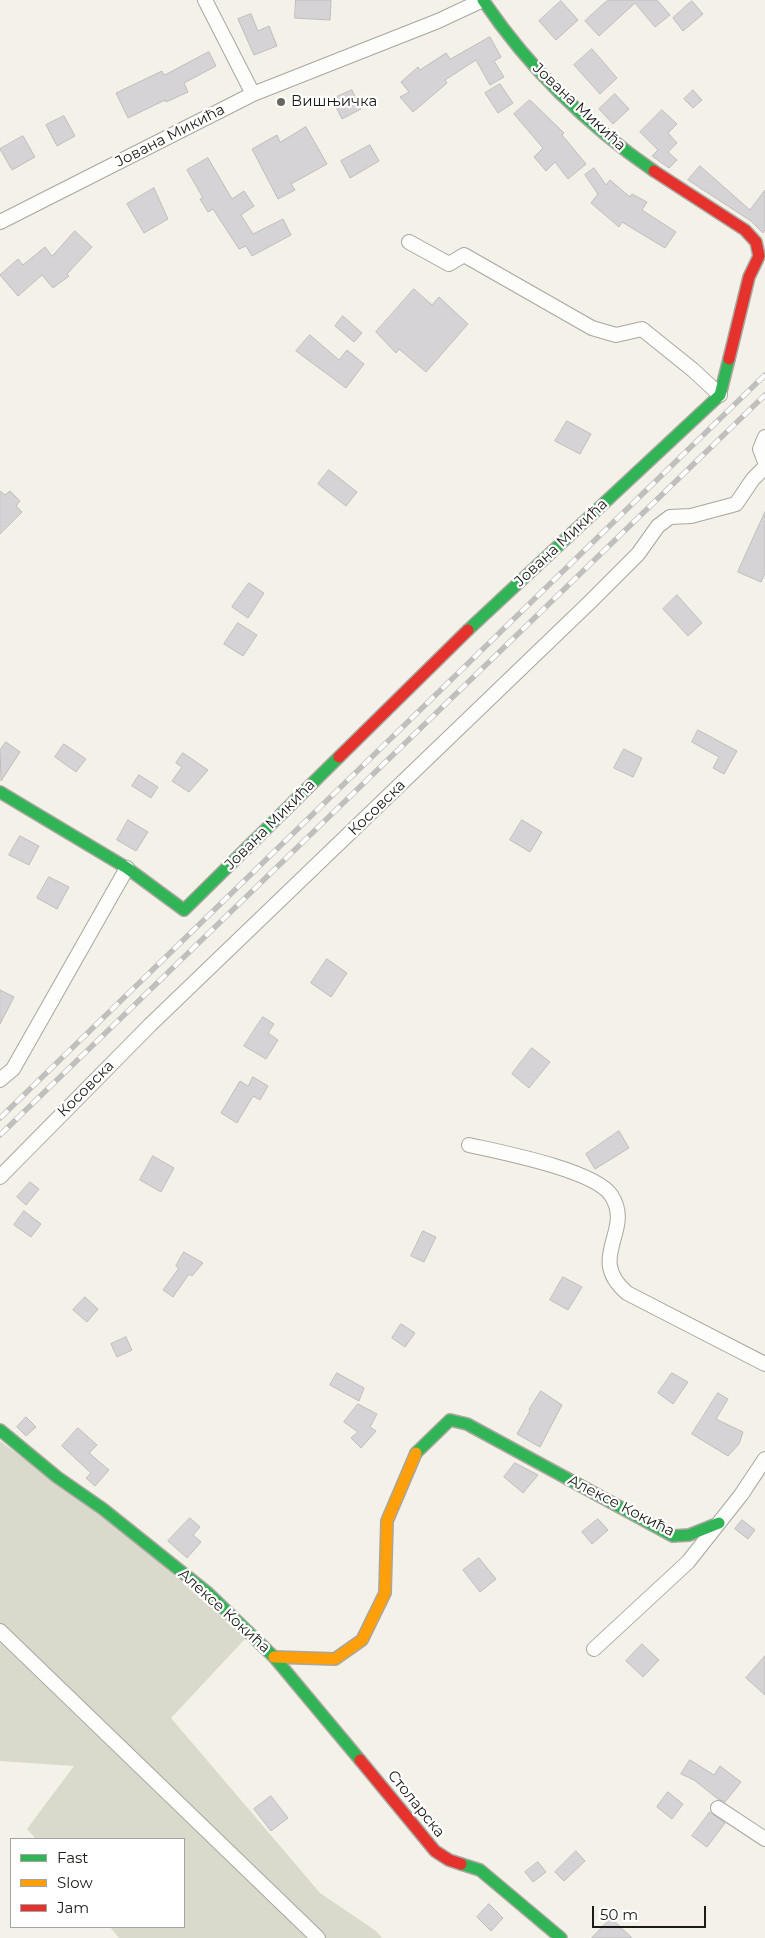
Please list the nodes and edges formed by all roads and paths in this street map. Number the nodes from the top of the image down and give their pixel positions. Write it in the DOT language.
graph roads {
  1 [pos="206,0"];
  2 [pos="483,0"];
  3 [pos="253,94"];
  4 [pos="0,222"];
  5 [pos="409,242"];
  6 [pos="720,395"];
  7 [pos="765,437"];
  8 [pos="765,462"];
  9 [pos="765,467"];
  10 [pos="0,792"];
  11 [pos="127,868"];
  12 [pos="0,1080"];
  13 [pos="470,1145"];
  14 [pos="0,1177"];
  15 [pos="765,1364"];
  16 [pos="0,1430"];
  17 [pos="765,1459"];
  18 [pos="719,1523"];
  19 [pos="0,1631"];
  20 [pos="594,1649"];
  21 [pos="274,1657"];
  22 [pos="718,1808"];
  23 [pos="765,1839"];
  24 [pos="318,1938"];
  25 [pos="561,1938"];
  1 -- 3 [label="street"];
  2 -- 3 [label="street, Јована Микића"];
  2 -- 6 [label="street, Јована Микића"];
  3 -- 4 [label="street, Јована Микића"];
  5 -- 6 [label="street"];
  6 -- 11 [label="street, Јована Микића"];
  7 -- 8 [label="street"];
  9 -- 14 [label="street, Косовска"];
  10 -- 11 [label="street, Јована Микића"];
  11 -- 12 [label="street"];
  13 -- 15 [label="street"];
  16 -- 21 [label="street, Алексе Кокића"];
  17 -- 18 [label="street"];
  18 -- 20 [label="street"];
  18 -- 21 [label="street, Алексе Кокића"];
  19 -- 24 [label="street"];
  21 -- 25 [label="street, Столарска"];
  22 -- 23 [label="street"];
}
